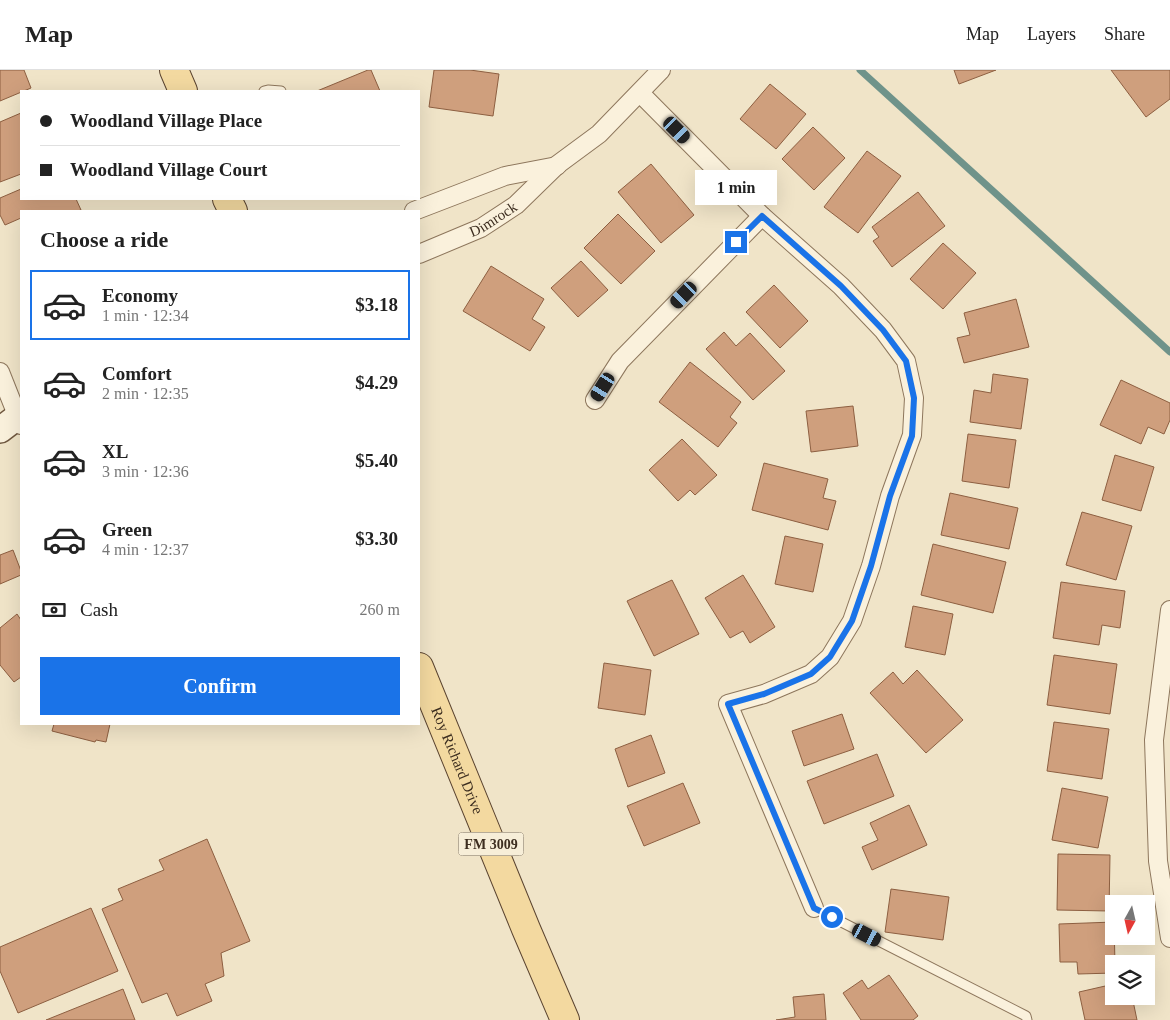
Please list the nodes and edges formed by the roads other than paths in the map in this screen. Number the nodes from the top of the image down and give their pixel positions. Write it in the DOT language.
graph roads {
  1 [pos="174,70"];
  2 [pos="661,70"];
  3 [pos="182,90"];
  4 [pos="640,93"];
  5 [pos="557,166"];
  6 [pos="418,206"];
  7 [pos="762,216"];
  8 [pos="420,254"];
  9 [pos="0,372"];
  10 [pos="595,400"];
  11 [pos="15,421"];
  12 [pos="1170,610"];
  13 [pos="420,669"];
  14 [pos="814,908"];
  15 [pos="1170,938"];
  16 [pos="565,1020"];
  17 [pos="1027,1020"];
  1 -- 3 [label="main road"];
  2 -- 4 [label="street, Dimrock"];
  4 -- 5 [label="street, Dimrock"];
  4 -- 7 [label="street"];
  5 -- 6 [label="street, Dimrock"];
  5 -- 8 [label="street, Dimrock"];
  7 -- 10 [label="street"];
  7 -- 14 [label="street"];
  9 -- 11 [label="street"];
  12 -- 15 [label="street"];
  13 -- 16 [label="main road, Roy Richard Drive / FM 3009"];
  14 -- 17 [label="lane"];
}
